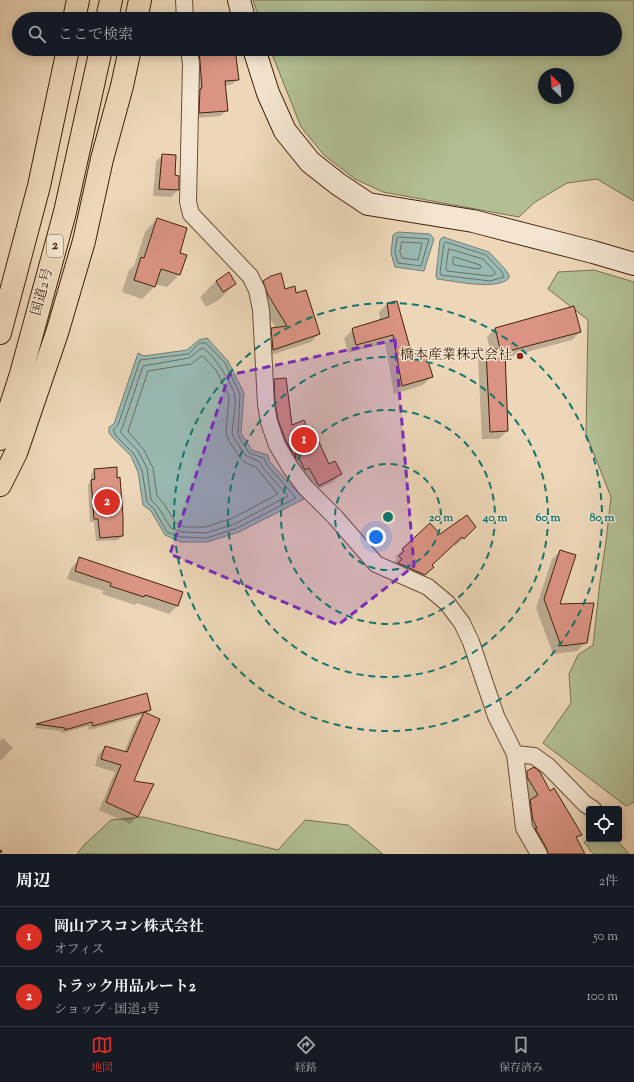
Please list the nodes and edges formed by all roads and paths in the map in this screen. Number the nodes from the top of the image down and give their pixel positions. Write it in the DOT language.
graph roads {
  1 [pos="66,0"];
  2 [pos="78,0"];
  3 [pos="111,0"];
  4 [pos="140,0"];
  5 [pos="184,0"];
  6 [pos="239,0"];
  7 [pos="65,12"];
  8 [pos="75,12"];
  9 [pos="108,12"];
  10 [pos="137,12"];
  11 [pos="185,12"];
  12 [pos="242,12"];
  13 [pos="64,56"];
  14 [pos="67,56"];
  15 [pos="98,56"];
  16 [pos="128,56"];
  17 [pos="190,56"];
  18 [pos="256,56"];
  19 [pos="64,71"];
  20 [pos="634,264"];
  21 [pos="0,333"];
  22 [pos="0,440"];
  23 [pos="0,485"];
  24 [pos="515,754"];
  25 [pos="588,806"];
  26 [pos="0,850"];
  27 [pos="2,854"];
  28 [pos="539,854"];
  1 -- 7 [label="highway"];
  2 -- 8 [label="highway"];
  3 -- 9 [label="highway"];
  4 -- 10 [label="highway"];
  5 -- 11 [label="street"];
  6 -- 12 [label="street"];
  13 -- 19 [label="highway"];
  14 -- 19 [label="highway, 2"];
  15 -- 22 [label="highway, 国道2号 / 2"];
  16 -- 23 [label="highway"];
  17 -- 24 [label="street"];
  18 -- 20 [label="street"];
  19 -- 21 [label="highway, 2"];
  24 -- 25 [label="street"];
  24 -- 28 [label="street"];
  26 -- 27 [label="path"];
}
